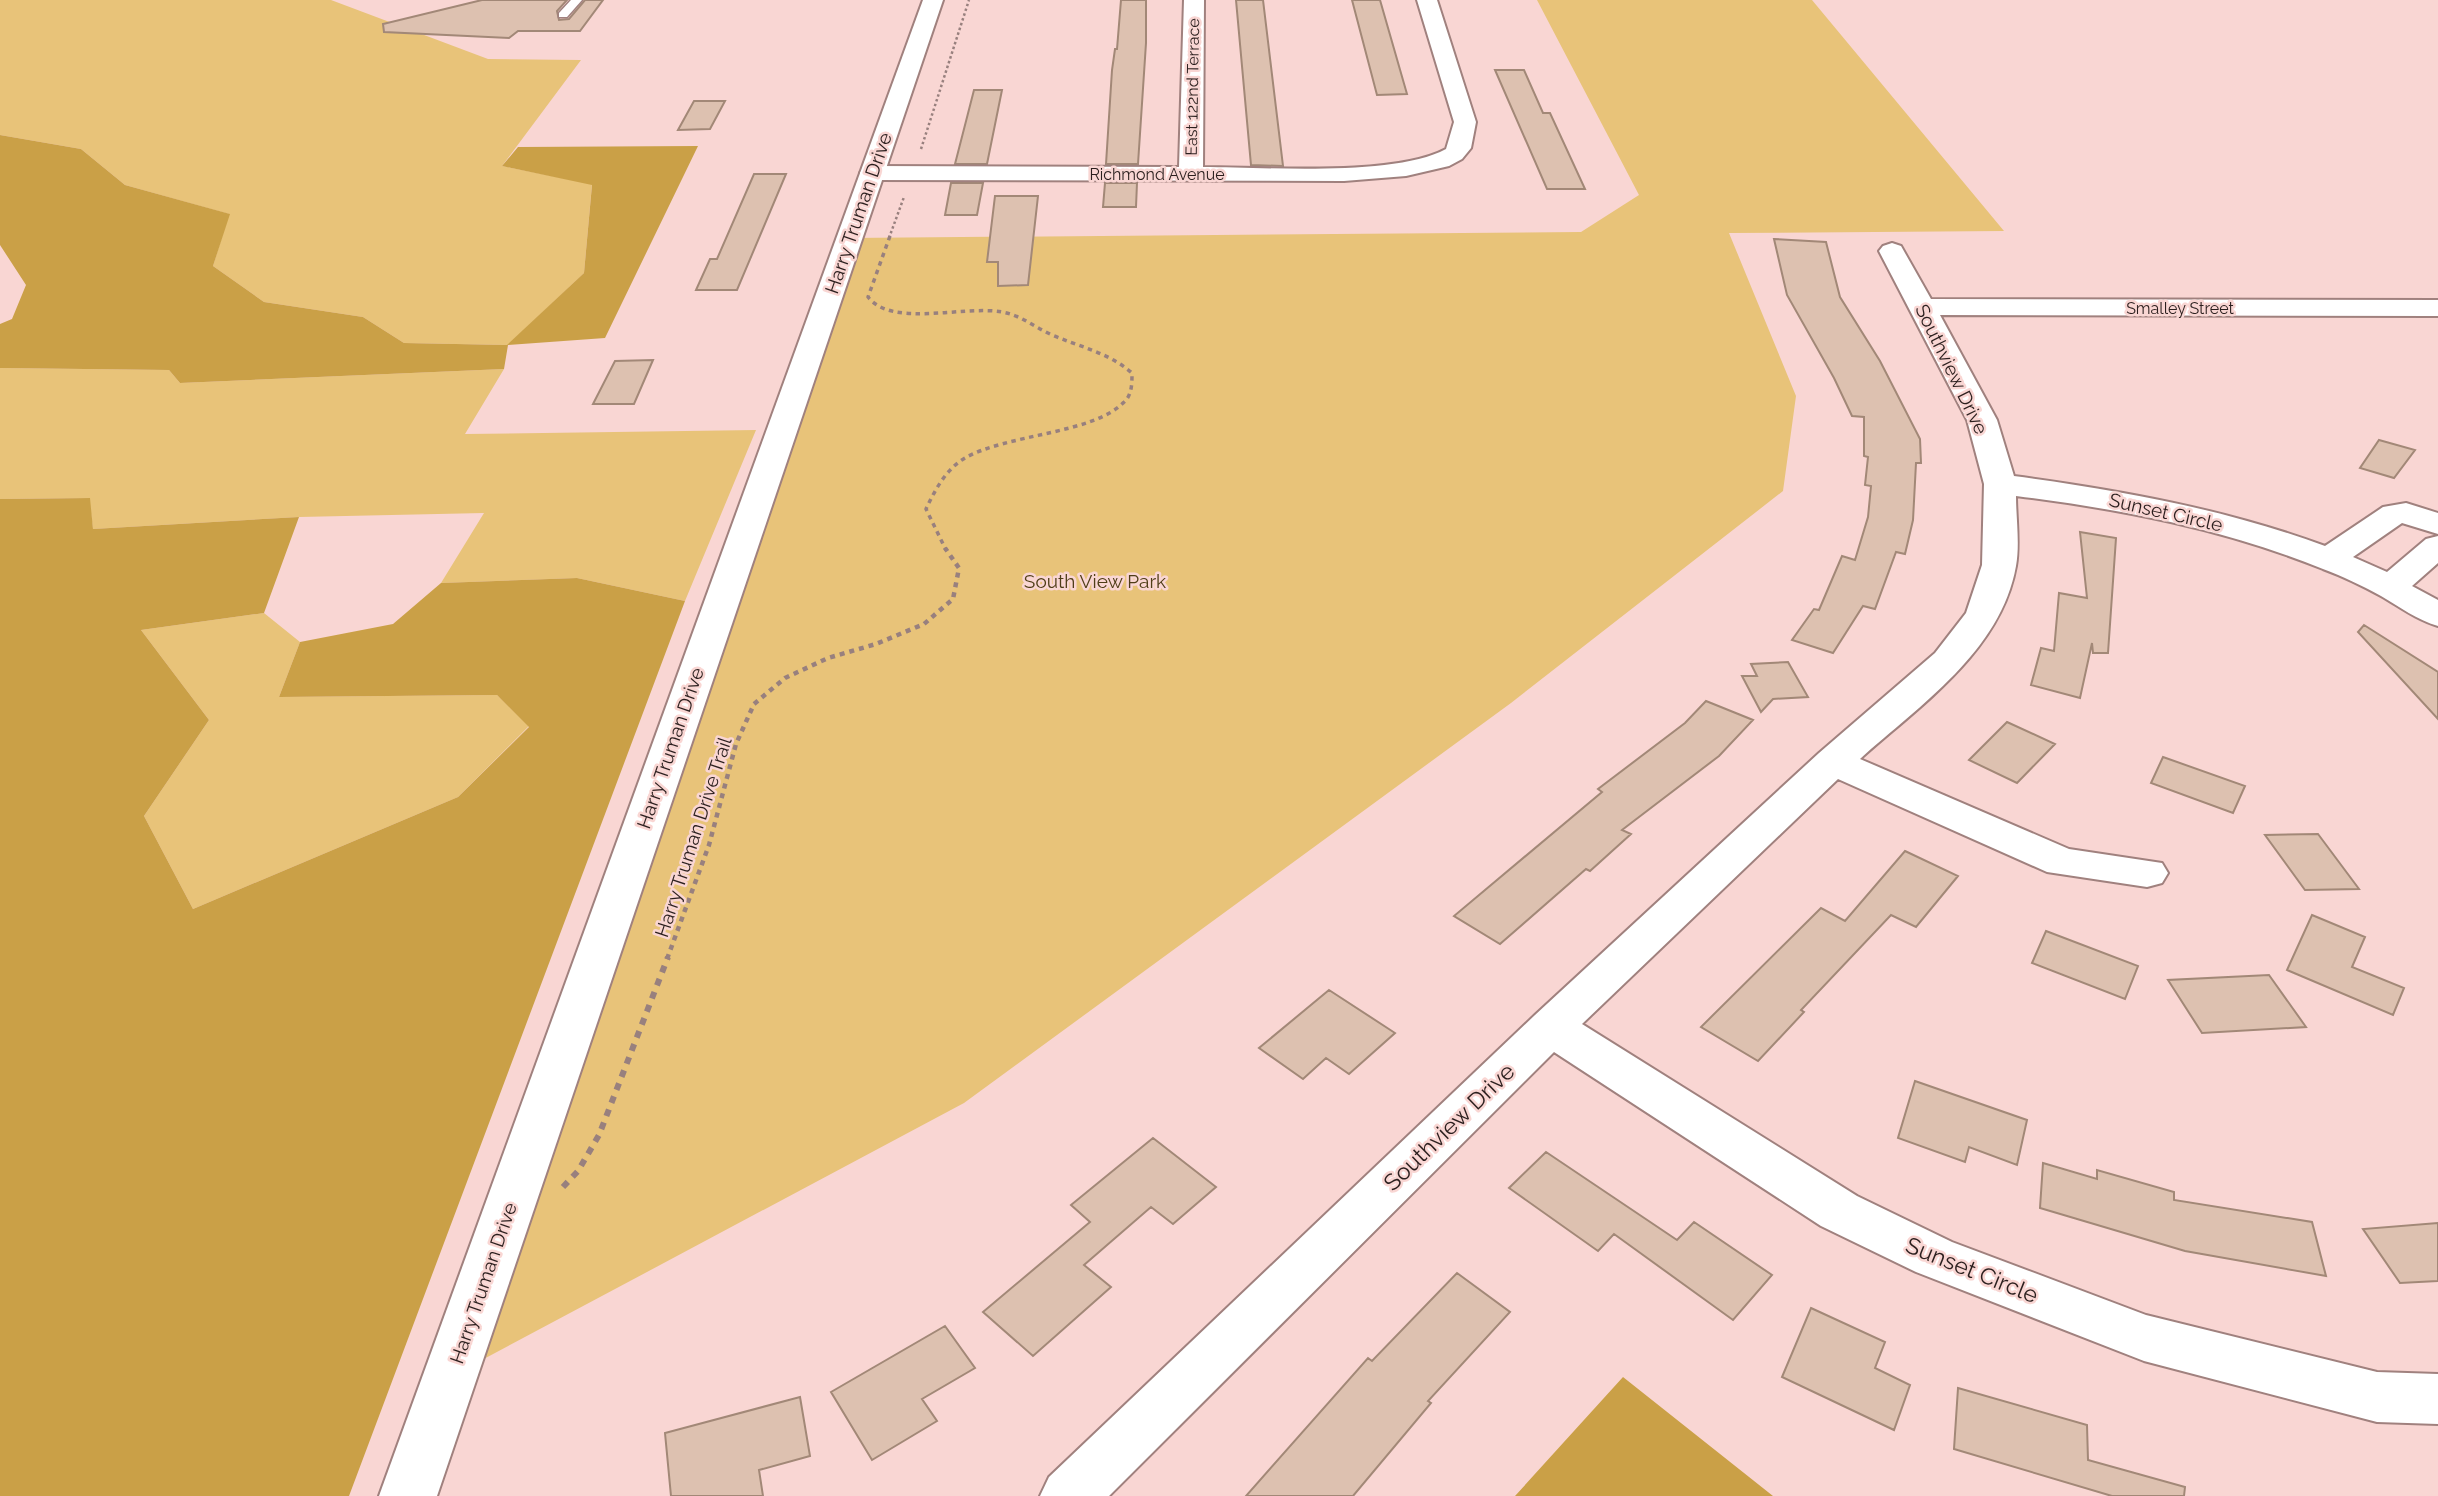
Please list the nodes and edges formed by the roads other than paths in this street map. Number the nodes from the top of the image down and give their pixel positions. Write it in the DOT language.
graph roads {
  1 [pos="577,0"];
  2 [pos="933,0"];
  3 [pos="1194,0"];
  4 [pos="1427,0"];
  5 [pos="563,15"];
  6 [pos="872,173"];
  7 [pos="1191,175"];
  8 [pos="1892,251"];
  9 [pos="1922,307"];
  10 [pos="2438,308"];
  11 [pos="2000,484"];
  12 [pos="2438,524"];
  13 [pos="2438,546"];
  14 [pos="2328,559"];
  15 [pos="2390,587"];
  16 [pos="2438,615"];
  17 [pos="1833,762"];
  18 [pos="2147,873"];
  19 [pos="1551,1027"];
  20 [pos="2438,1399"];
  21 [pos="408,1496"];
  22 [pos="1069,1496"];
  1 -- 5 [label="lane"];
  2 -- 6 [label="street, Harry Truman Drive"];
  3 -- 7 [label="street, East 122nd Terrace"];
  4 -- 7 [label="street, Richmond Avenue"];
  6 -- 7 [label="street, Richmond Avenue"];
  6 -- 21 [label="street, Harry Truman Drive"];
  8 -- 9 [label="street, Southview Drive"];
  9 -- 10 [label="street, Smalley Street"];
  9 -- 11 [label="street, Southview Drive"];
  11 -- 14 [label="street, Sunset Circle"];
  11 -- 17 [label="street, Southview Drive"];
  12 -- 14 [label="street"];
  13 -- 15 [label="street"];
  14 -- 15 [label="street, Sunset Circle"];
  15 -- 16 [label="street, Sunset Circle"];
  17 -- 18 [label="street"];
  17 -- 19 [label="street, Southview Drive"];
  19 -- 20 [label="street, Sunset Circle"];
  19 -- 22 [label="street, Southview Drive"];
}
